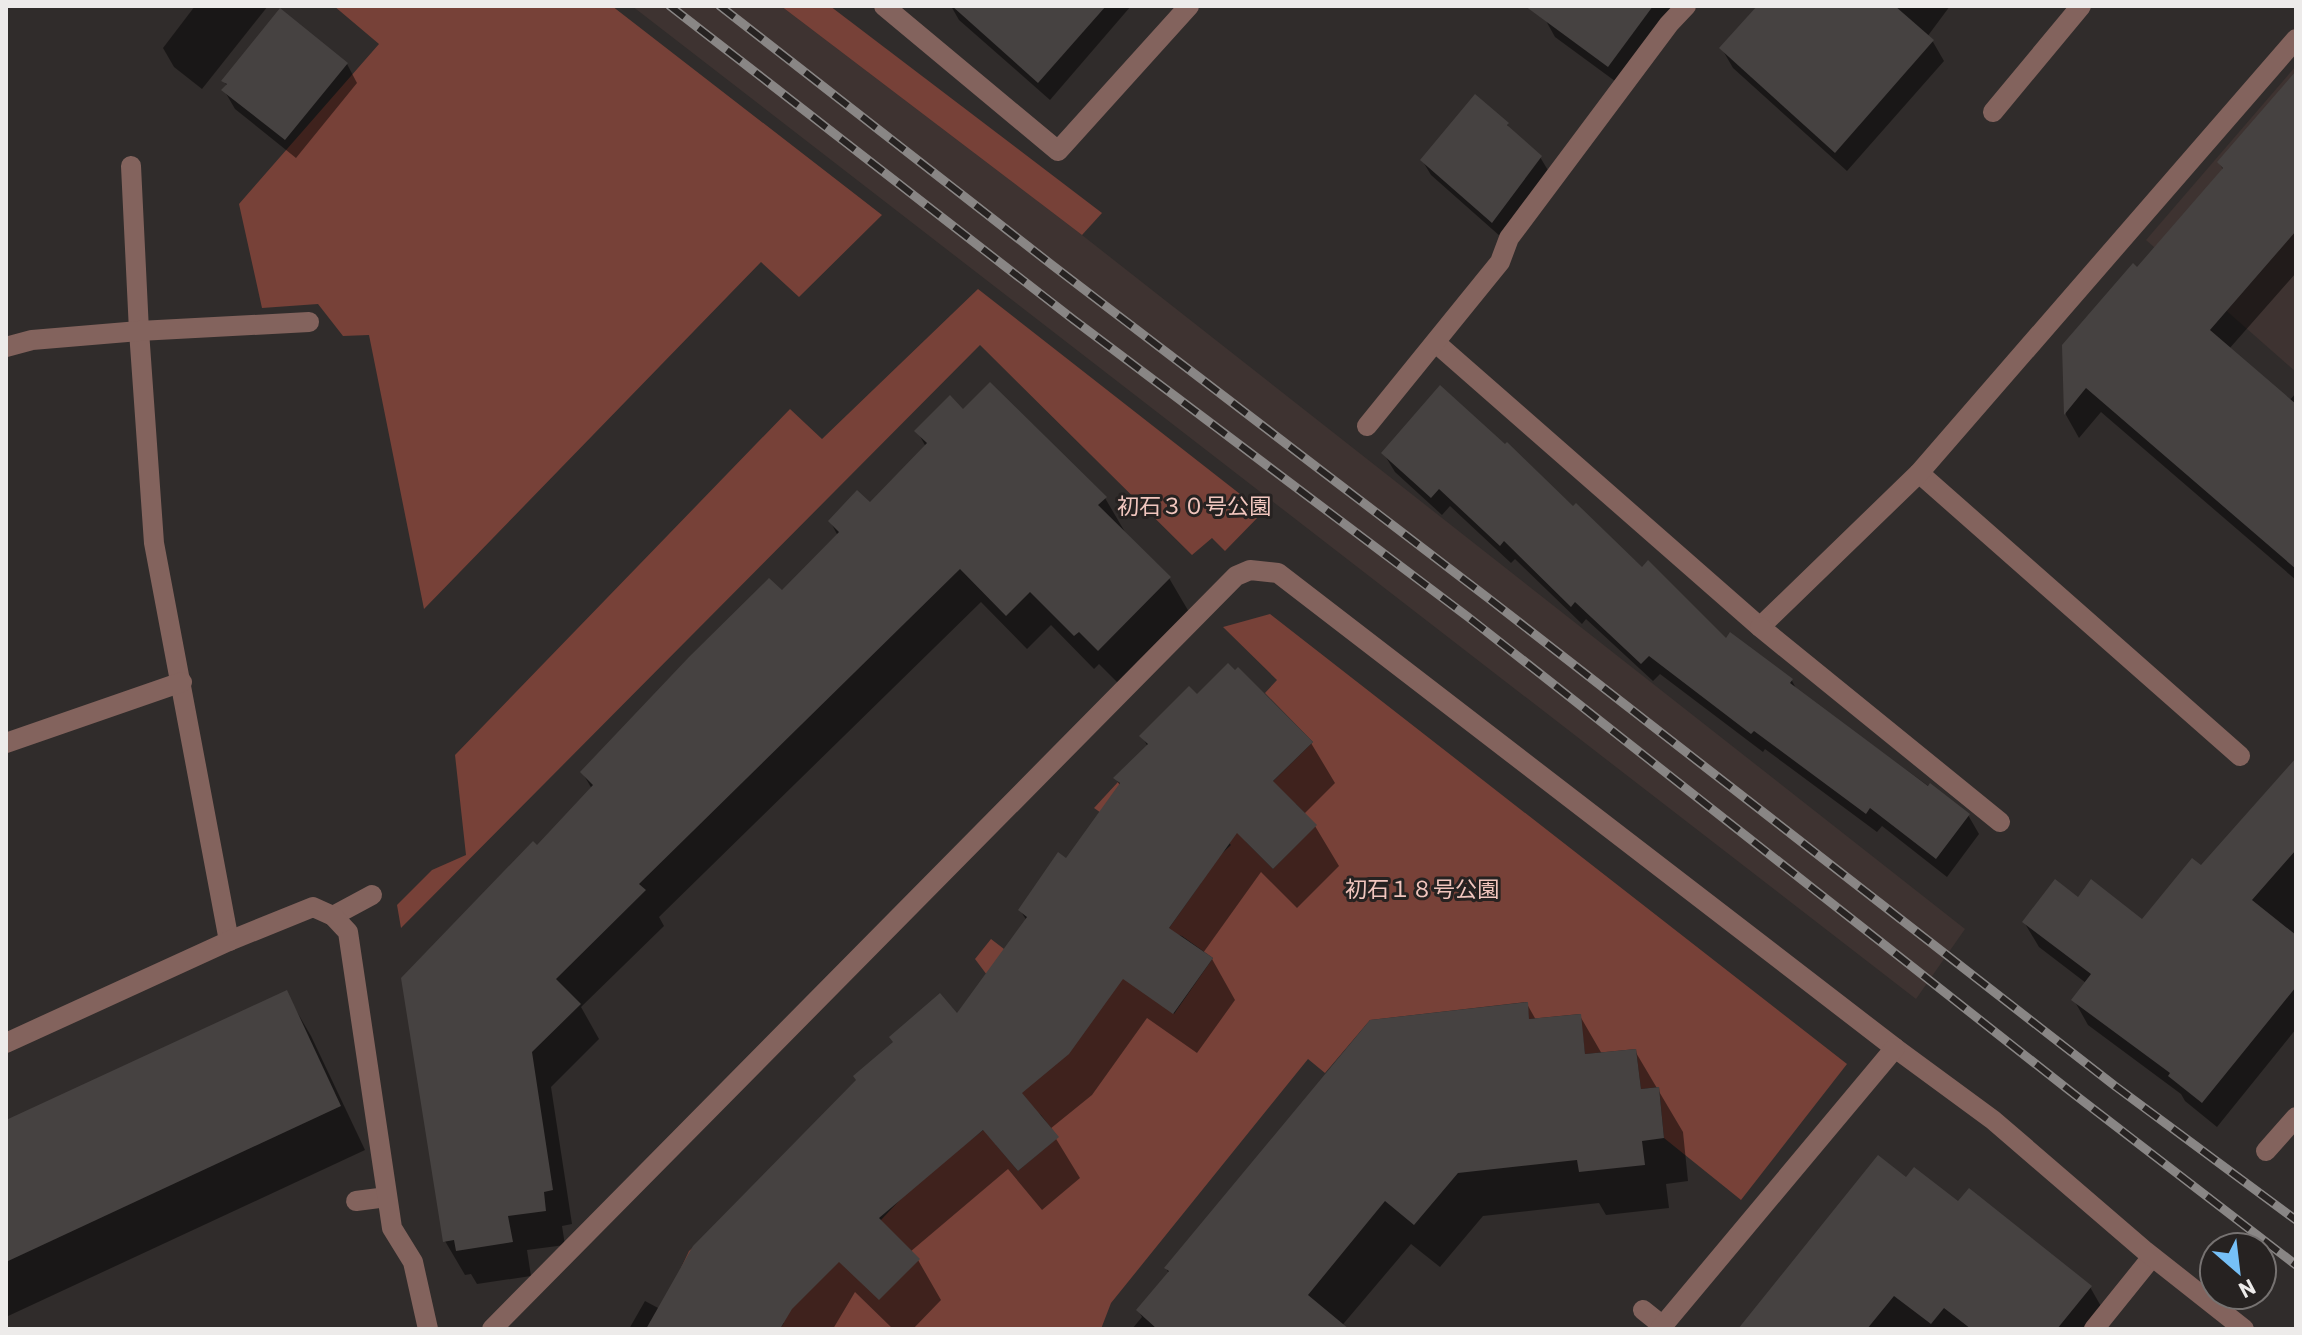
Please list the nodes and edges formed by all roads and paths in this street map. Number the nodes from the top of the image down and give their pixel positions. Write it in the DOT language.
graph roads {
  1 [pos="884,6"];
  2 [pos="1189,6"];
  3 [pos="1686,6"];
  4 [pos="2081,6"];
  5 [pos="2296,39"];
  6 [pos="1993,112"];
  7 [pos="131,166"];
  8 [pos="309,322"];
  9 [pos="139,331"];
  10 [pos="1436,343"];
  11 [pos="6,347"];
  12 [pos="1367,426"];
  13 [pos="1919,473"];
  14 [pos="1760,627"];
  15 [pos="182,682"];
  16 [pos="6,743"];
  17 [pos="2240,756"];
  18 [pos="2000,822"];
  19 [pos="372,895"];
  20 [pos="333,916"];
  21 [pos="229,941"];
  22 [pos="6,1043"];
  23 [pos="1895,1048"];
  24 [pos="2296,1117"];
  25 [pos="2266,1151"];
  26 [pos="387,1197"];
  27 [pos="356,1201"];
  28 [pos="2152,1257"];
  29 [pos="1643,1310"];
  30 [pos="1662,1328"];
  31 [pos="428,1329"];
  32 [pos="492,1329"];
  33 [pos="2094,1329"];
  34 [pos="2244,1329"];
  1 -- 2 [label="street"];
  3 -- 10 [label="street"];
  4 -- 6 [label="street"];
  5 -- 13 [label="street"];
  7 -- 9 [label="street"];
  8 -- 9 [label="street"];
  9 -- 11 [label="street"];
  9 -- 15 [label="street"];
  10 -- 12 [label="street"];
  10 -- 14 [label="street"];
  13 -- 14 [label="street"];
  13 -- 17 [label="street"];
  14 -- 18 [label="street"];
  15 -- 16 [label="street"];
  15 -- 21 [label="street"];
  19 -- 20 [label="street"];
  20 -- 21 [label="street"];
  20 -- 26 [label="street"];
  21 -- 22 [label="street"];
  23 -- 28 [label="street"];
  23 -- 30 [label="street"];
  23 -- 32 [label="street"];
  24 -- 25 [label="street"];
  26 -- 27 [label="street"];
  26 -- 31 [label="street"];
  28 -- 33 [label="street"];
  28 -- 34 [label="street"];
  29 -- 30 [label="street"];
}
